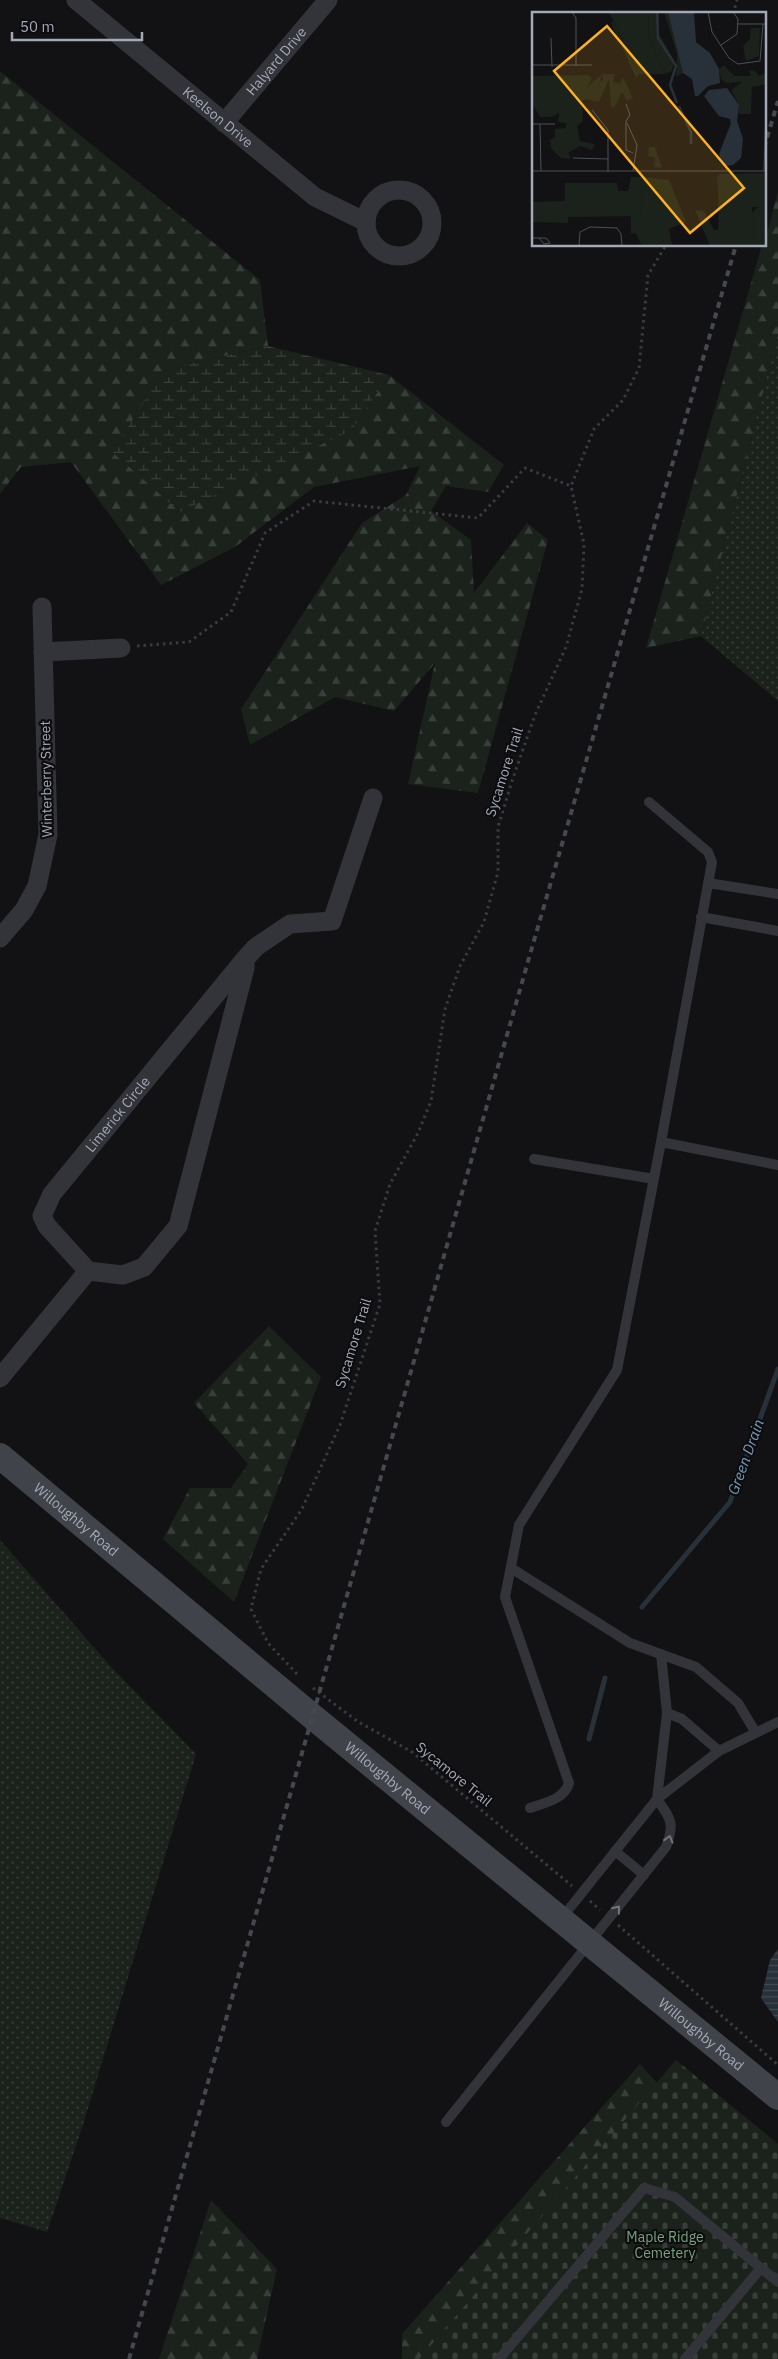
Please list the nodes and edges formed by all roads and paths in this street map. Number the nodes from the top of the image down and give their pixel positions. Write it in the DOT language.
graph roads {
  1 [pos="76,0"];
  2 [pos="328,0"];
  3 [pos="224,123"];
  4 [pos="366,222"];
  5 [pos="665,246"];
  6 [pos="571,486"];
  7 [pos="42,607"];
  8 [pos="121,648"];
  9 [pos="43,652"];
  10 [pos="374,798"];
  11 [pos="649,802"];
  12 [pos="708,883"];
  13 [pos="778,894"];
  14 [pos="702,917"];
  15 [pos="778,931"];
  16 [pos="0,938"];
  17 [pos="246,959"];
  18 [pos="661,1142"];
  19 [pos="534,1159"];
  20 [pos="778,1165"];
  21 [pos="654,1179"];
  22 [pos="88,1270"];
  23 [pos="0,1378"];
  24 [pos="0,1456"];
  25 [pos="511,1568"];
  26 [pos="661,1654"];
  27 [pos="300,1676"];
  28 [pos="306,1683"];
  29 [pos="667,1713"];
  30 [pos="778,1722"];
  31 [pos="756,1733"];
  32 [pos="719,1751"];
  33 [pos="657,1799"];
  34 [pos="530,1808"];
  35 [pos="615,1852"];
  36 [pos="644,1876"];
  37 [pos="582,1894"];
  38 [pos="610,1918"];
  39 [pos="561,1919"];
  40 [pos="590,1944"];
  41 [pos="778,2064"];
  42 [pos="778,2097"];
  43 [pos="446,2122"];
  44 [pos="761,2268"];
  45 [pos="778,2282"];
  46 [pos="499,2359"];
  47 [pos="685,2359"];
  1 -- 3 [label="street, Keelson Drive"];
  2 -- 3 [label="street, Halyard Drive"];
  3 -- 4 [label="street, Keelson Drive"];
  5 -- 6 [label="path"];
  6 -- 8 [label="path"];
  6 -- 27 [label="path, Sycamore Trail"];
  7 -- 9 [label="street, Winterberry Street"];
  8 -- 9 [label="street"];
  9 -- 16 [label="street, Winterberry Street"];
  10 -- 17 [label="street, Limerick Circle"];
  11 -- 12 [label="lane"];
  12 -- 13 [label="lane"];
  12 -- 14 [label="lane"];
  14 -- 15 [label="lane"];
  14 -- 18 [label="lane"];
  17 -- 22 [label="street"];
  17 -- 22 [label="street, Limerick Circle"];
  18 -- 20 [label="lane"];
  18 -- 21 [label="lane"];
  19 -- 21 [label="lane"];
  21 -- 25 [label="lane"];
  22 -- 23 [label="street"];
  24 -- 39 [label="street, Willoughby Road"];
  25 -- 26 [label="lane"];
  25 -- 34 [label="lane"];
  26 -- 29 [label="lane"];
  26 -- 31 [label="lane"];
  28 -- 37 [label="path, Sycamore Trail"];
  29 -- 32 [label="lane"];
  29 -- 33 [label="lane"];
  30 -- 31 [label="lane"];
  31 -- 32 [label="lane"];
  32 -- 33 [label="lane"];
  33 -- 35 [label="lane"];
  36 -- 33 [label="lane, one-way"];
  35 -- 36 [label="lane"];
  35 -- 37 [label="lane"];
  38 -- 36 [label="lane, one-way"];
  37 -- 38 [label="path, Sycamore Trail"];
  37 -- 39 [label="lane"];
  38 -- 40 [label="lane"];
  38 -- 41 [label="path, Sycamore Trail"];
  39 -- 40 [label="street, Willoughby Road"];
  40 -- 42 [label="street, Willoughby Road"];
  40 -- 43 [label="lane"];
  44 -- 45 [label="lane"];
  44 -- 46 [label="lane"];
  44 -- 47 [label="lane"];
}
